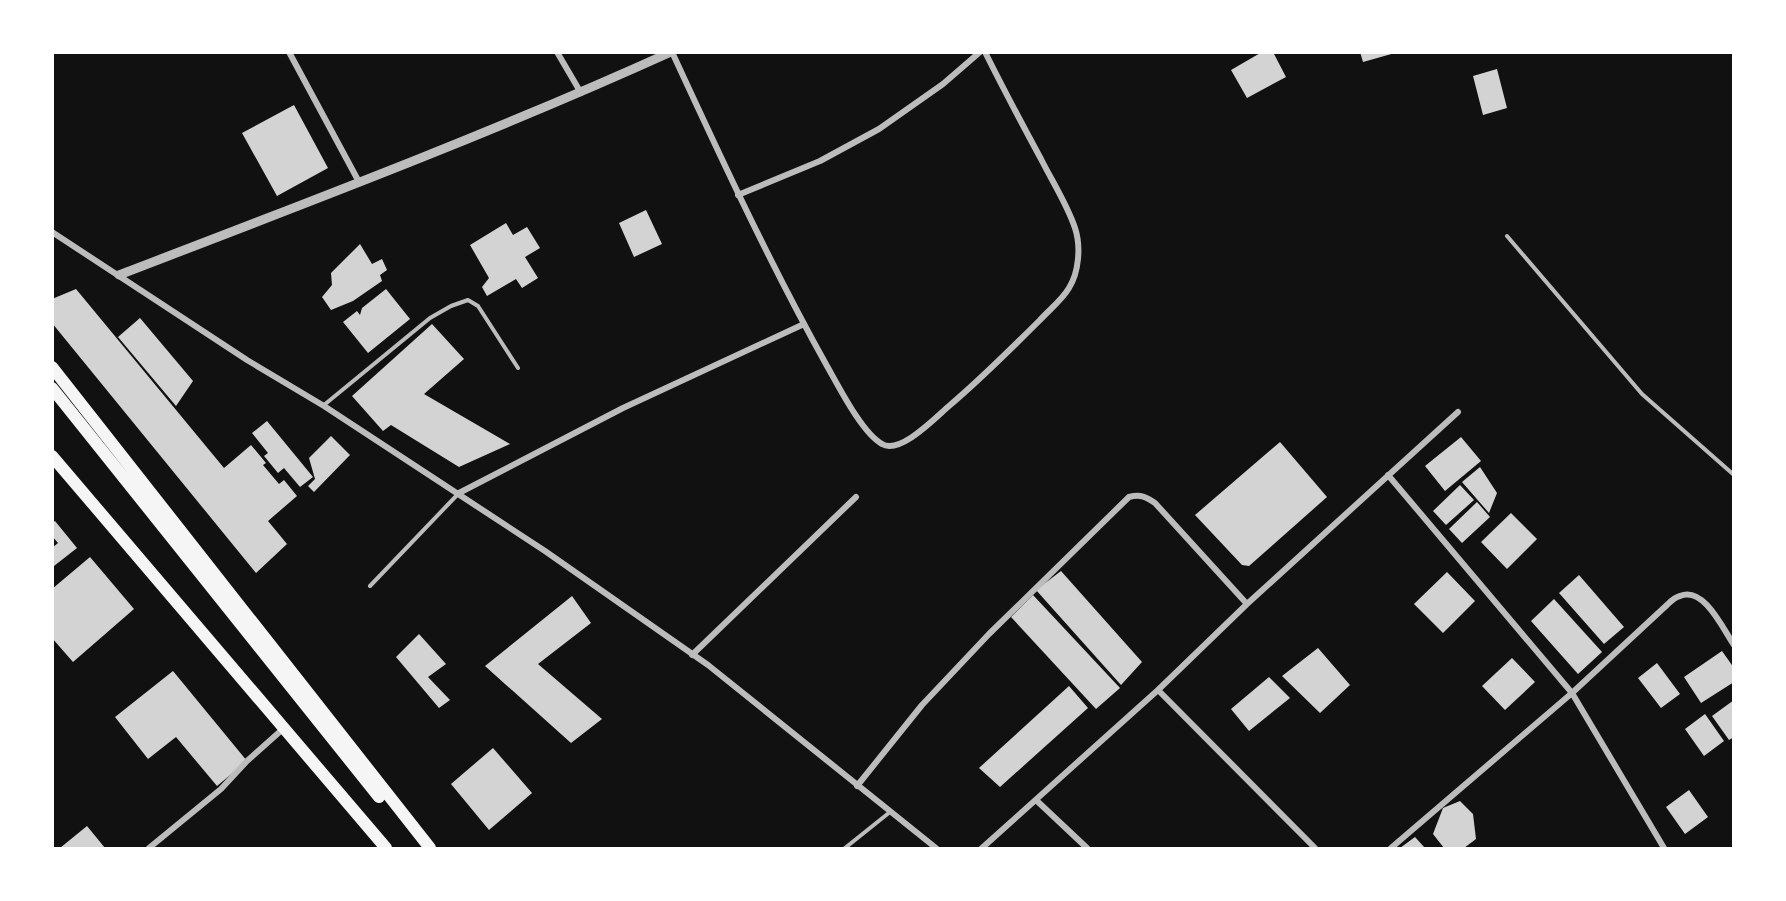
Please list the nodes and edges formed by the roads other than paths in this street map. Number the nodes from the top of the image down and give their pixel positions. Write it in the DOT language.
graph roads {
  1 [pos="290,52"];
  2 [pos="558,52"];
  3 [pos="671,52"];
  4 [pos="980,52"];
  5 [pos="985,52"];
  6 [pos="581,93"];
  7 [pos="359,182"];
  8 [pos="738,195"];
  9 [pos="52,232"];
  10 [pos="1507,236"];
  11 [pos="119,275"];
  12 [pos="804,324"];
  13 [pos="52,367"];
  14 [pos="518,369"];
  15 [pos="52,388"];
  16 [pos="324,406"];
  17 [pos="1458,412"];
  18 [pos="55,464"];
  19 [pos="1734,475"];
  20 [pos="1388,476"];
  21 [pos="459,493"];
  22 [pos="856,497"];
  23 [pos="370,586"];
  24 [pos="1247,604"];
  25 [pos="1734,645"];
  26 [pos="692,655"];
  27 [pos="1158,690"];
  28 [pos="1572,693"];
  29 [pos="284,728"];
  30 [pos="857,786"];
  31 [pos="1036,800"];
  32 [pos="890,812"];
  33 [pos="149,849"];
  34 [pos="386,849"];
  35 [pos="421,849"];
  36 [pos="430,849"];
  37 [pos="845,849"];
  38 [pos="936,849"];
  39 [pos="982,849"];
  40 [pos="1087,849"];
  41 [pos="1315,849"];
  42 [pos="1391,849"];
  43 [pos="1664,849"];
  1 -- 7 [label="street"];
  2 -- 6 [label="street"];
  3 -- 6 [label="street"];
  3 -- 8 [label="street"];
  4 -- 8 [label="street"];
  5 -- 12 [label="street"];
  6 -- 7 [label="street"];
  7 -- 11 [label="street"];
  8 -- 12 [label="street"];
  9 -- 11 [label="street"];
  10 -- 19 [label="lane"];
  11 -- 16 [label="street"];
  12 -- 21 [label="street"];
  13 -- 36 [label="highway"];
  14 -- 16 [label="lane"];
  15 -- 35 [label="highway"];
  16 -- 21 [label="street"];
  17 -- 20 [label="street"];
  18 -- 29 [label="highway"];
  20 -- 24 [label="street"];
  20 -- 28 [label="street"];
  21 -- 23 [label="lane"];
  21 -- 26 [label="street"];
  22 -- 26 [label="street"];
  24 -- 27 [label="street"];
  24 -- 30 [label="street"];
  25 -- 28 [label="street"];
  26 -- 30 [label="street"];
  27 -- 31 [label="street"];
  27 -- 41 [label="street"];
  28 -- 42 [label="street"];
  28 -- 43 [label="street"];
  29 -- 33 [label="street"];
  29 -- 34 [label="highway"];
  30 -- 32 [label="street"];
  31 -- 39 [label="street"];
  31 -- 40 [label="street"];
  32 -- 37 [label="lane"];
  32 -- 38 [label="street"];
}
